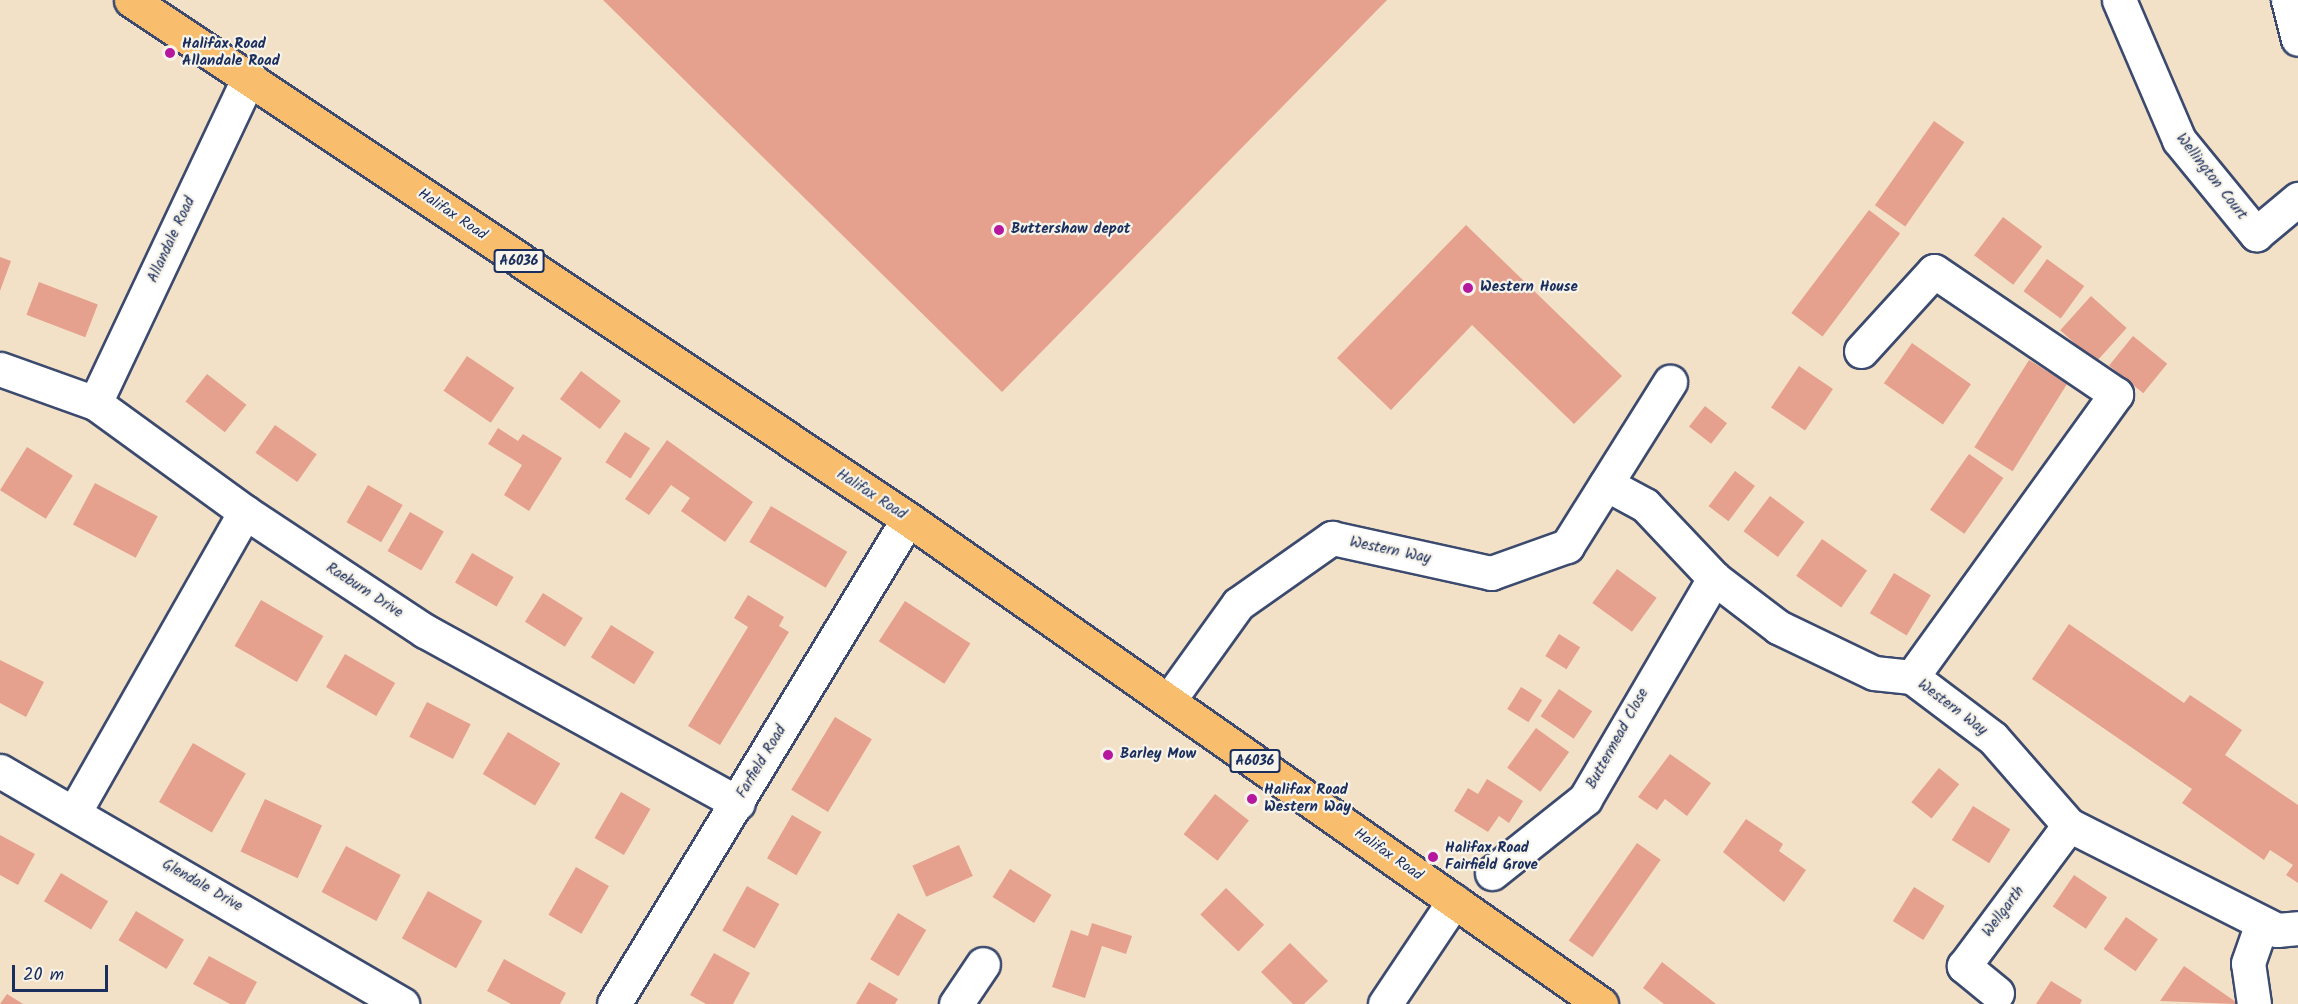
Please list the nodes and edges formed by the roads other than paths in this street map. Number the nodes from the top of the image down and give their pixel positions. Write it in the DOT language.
graph roads {
  1 [pos="131,0"];
  2 [pos="2119,0"];
  3 [pos="2288,0"];
  4 [pos="2298,39"];
  5 [pos="249,77"];
  6 [pos="2298,199"];
  7 [pos="1862,351"];
  8 [pos="0,369"];
  9 [pos="1670,382"];
  10 [pos="95,403"];
  11 [pos="1606,484"];
  12 [pos="245,512"];
  13 [pos="908,519"];
  14 [pos="1714,578"];
  15 [pos="1912,677"];
  16 [pos="1169,700"];
  17 [pos="0,771"];
  18 [pos="738,802"];
  19 [pos="75,812"];
  20 [pos="2069,825"];
  21 [pos="1492,873"];
  22 [pos="1454,901"];
  23 [pos="2262,923"];
  24 [pos="2298,928"];
  25 [pos="983,964"];
  26 [pos="1997,993"];
  27 [pos="402,1004"];
  28 [pos="614,1004"];
  29 [pos="956,1004"];
  30 [pos="1386,1004"];
  31 [pos="1601,1004"];
  32 [pos="2254,1004"];
  1 -- 5 [label="highway, Halifax Road / A6036"];
  2 -- 6 [label="street, Wellington Court"];
  3 -- 4 [label="street"];
  5 -- 10 [label="street, Allandale Road"];
  5 -- 13 [label="highway, Halifax Road / A6036"];
  7 -- 15 [label="street"];
  8 -- 10 [label="street, Raeburn Drive"];
  9 -- 11 [label="street, Western Way"];
  10 -- 12 [label="street, Raeburn Drive"];
  11 -- 14 [label="street, Western Way"];
  11 -- 16 [label="street, Western Way"];
  12 -- 18 [label="street, Raeburn Drive"];
  12 -- 19 [label="street"];
  13 -- 16 [label="highway, Halifax Road / A6036"];
  13 -- 18 [label="street, Farfield Road"];
  14 -- 15 [label="street, Western Way"];
  14 -- 21 [label="street, Buttermead Close"];
  15 -- 20 [label="street, Western Way"];
  16 -- 22 [label="highway, Halifax Road / A6036"];
  17 -- 19 [label="street, Glendale Drive"];
  18 -- 28 [label="street, Farfield Road"];
  19 -- 27 [label="street, Glendale Drive"];
  20 -- 23 [label="street, Western Way"];
  20 -- 26 [label="street, Wellgarth"];
  22 -- 30 [label="street"];
  22 -- 31 [label="highway, Halifax Road / A6036"];
  23 -- 24 [label="street, Western Way"];
  23 -- 32 [label="street"];
  25 -- 29 [label="street"];
}
